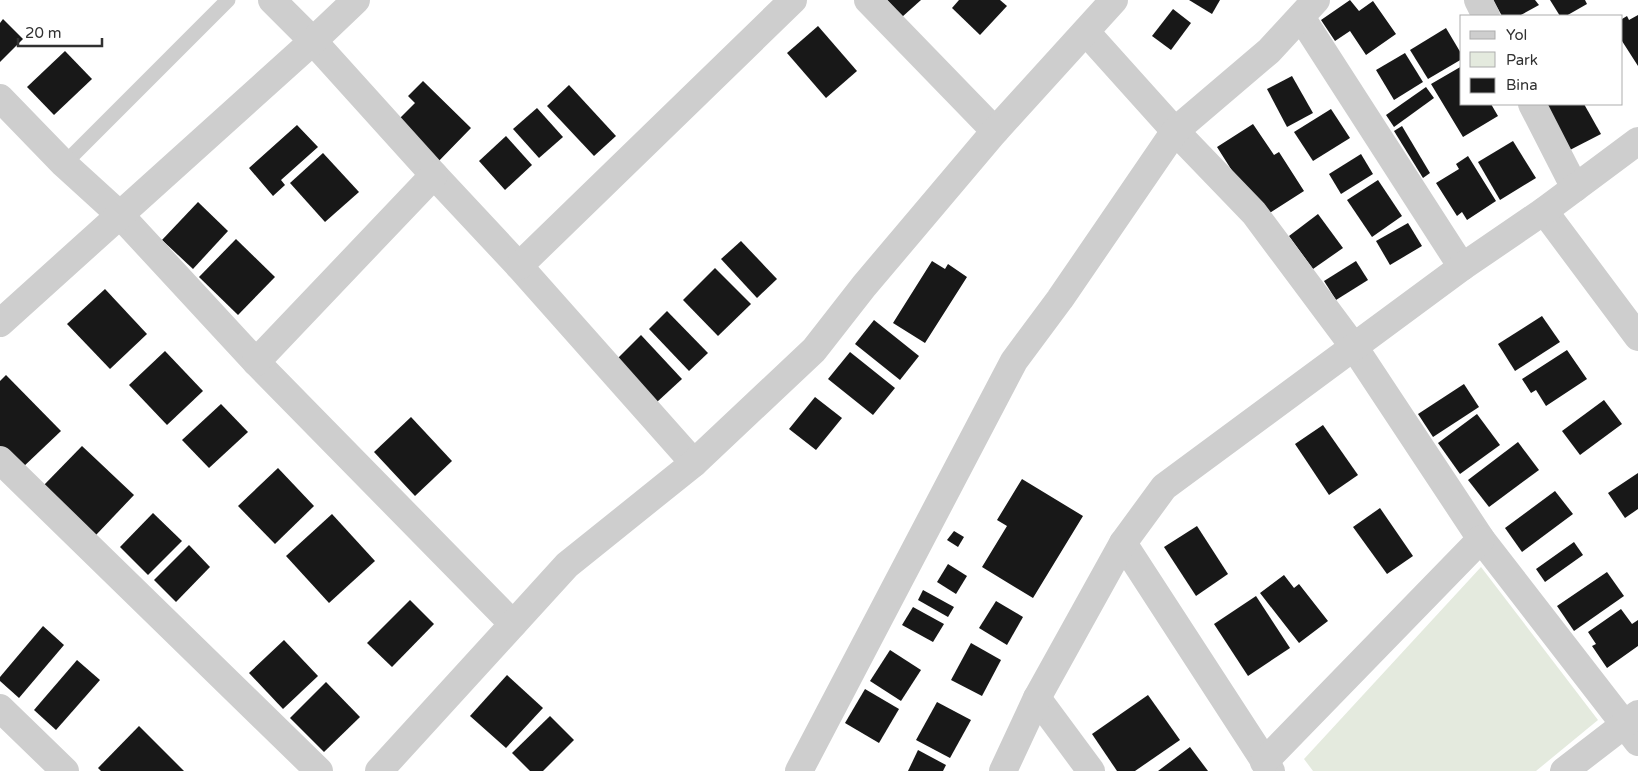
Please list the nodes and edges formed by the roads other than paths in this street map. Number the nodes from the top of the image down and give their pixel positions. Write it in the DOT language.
graph roads {
  1 [pos="228,0"];
  2 [pos="272,0"];
  3 [pos="356,0"];
  4 [pos="793,0"];
  5 [pos="868,0"];
  6 [pos="1114,0"];
  7 [pos="1478,0"];
  8 [pos="1309,9"];
  9 [pos="1486,15"];
  10 [pos="1086,32"];
  11 [pos="313,41"];
  12 [pos="0,98"];
  13 [pos="1533,105"];
  14 [pos="995,131"];
  15 [pos="1175,131"];
  16 [pos="1638,141"];
  17 [pos="64,164"];
  18 [pos="434,175"];
  19 [pos="1576,188"];
  20 [pos="1544,211"];
  21 [pos="120,215"];
  22 [pos="519,266"];
  23 [pos="1462,267"];
  24 [pos="0,323"];
  25 [pos="1638,338"];
  26 [pos="1354,347"];
  27 [pos="256,362"];
  28 [pos="0,460"];
  29 [pos="694,462"];
  30 [pos="1481,539"];
  31 [pos="1122,543"];
  32 [pos="513,624"];
  33 [pos="1037,698"];
  34 [pos="0,708"];
  35 [pos="1634,727"];
  36 [pos="1268,767"];
  37 [pos="65,771"];
  38 [pos="319,771"];
  39 [pos="379,771"];
  40 [pos="799,771"];
  41 [pos="1003,771"];
  42 [pos="1091,771"];
  43 [pos="1564,771"];
  1 -- 17 [label="lane"];
  2 -- 11 [label="street"];
  3 -- 11 [label="street"];
  4 -- 22 [label="street"];
  5 -- 14 [label="street"];
  6 -- 10 [label="street"];
  7 -- 9 [label="street"];
  8 -- 15 [label="street"];
  8 -- 23 [label="street"];
  10 -- 14 [label="street"];
  10 -- 15 [label="street"];
  11 -- 18 [label="street"];
  11 -- 21 [label="street"];
  12 -- 17 [label="street"];
  13 -- 19 [label="street"];
  14 -- 29 [label="street"];
  15 -- 26 [label="street"];
  15 -- 40 [label="street"];
  16 -- 19 [label="street"];
  17 -- 21 [label="street"];
  18 -- 22 [label="street"];
  18 -- 27 [label="street"];
  19 -- 20 [label="street"];
  20 -- 23 [label="street"];
  20 -- 25 [label="street"];
  21 -- 24 [label="street"];
  21 -- 27 [label="street"];
  22 -- 29 [label="street"];
  23 -- 26 [label="street"];
  26 -- 30 [label="street"];
  26 -- 31 [label="street"];
  27 -- 32 [label="street"];
  28 -- 38 [label="street"];
  29 -- 32 [label="street"];
  30 -- 35 [label="street"];
  30 -- 36 [label="street"];
  31 -- 33 [label="street"];
  31 -- 36 [label="street"];
  32 -- 39 [label="street"];
  33 -- 41 [label="street"];
  33 -- 42 [label="street"];
  34 -- 37 [label="street"];
  35 -- 43 [label="street"];
}
